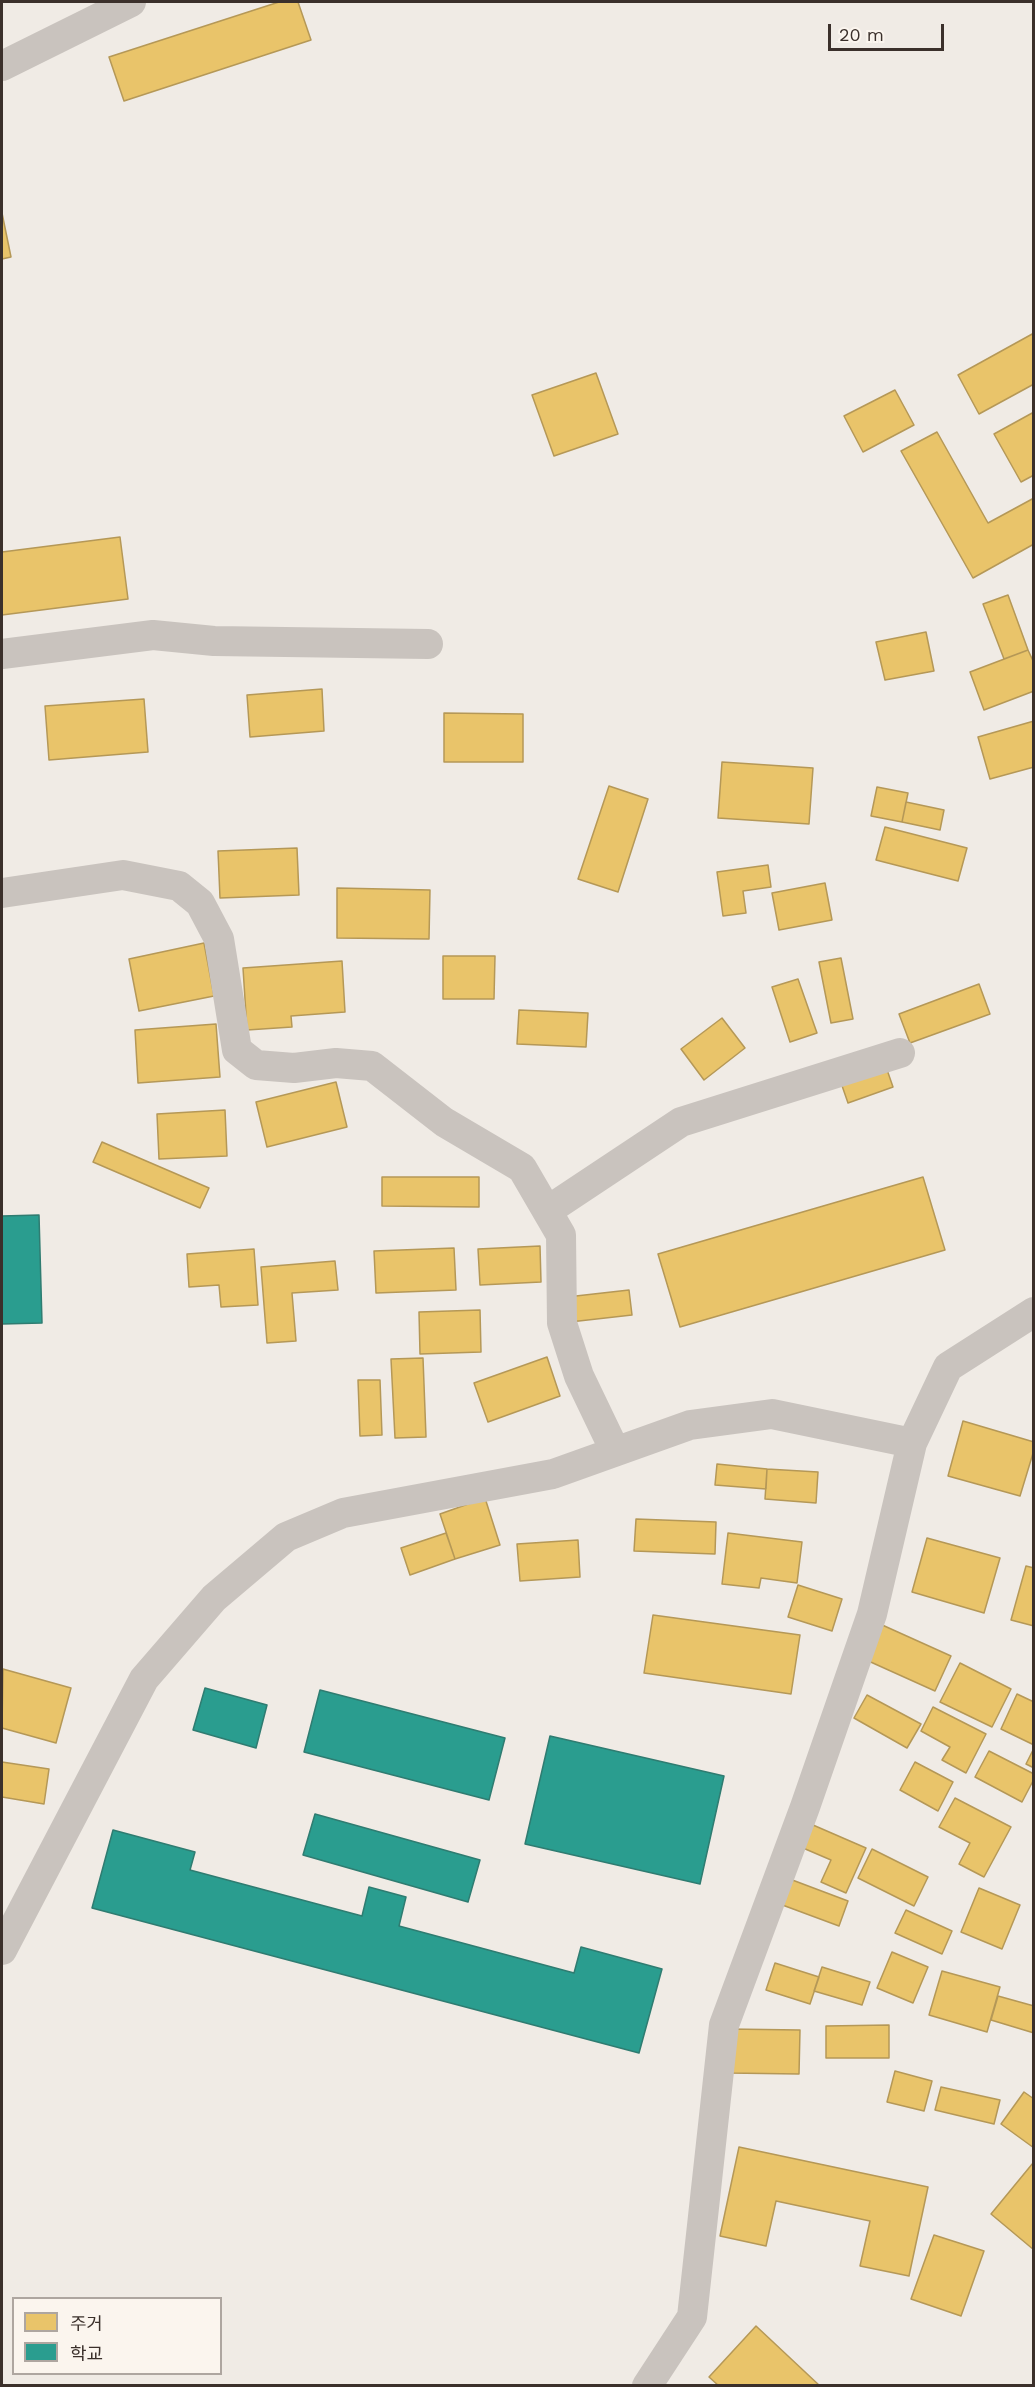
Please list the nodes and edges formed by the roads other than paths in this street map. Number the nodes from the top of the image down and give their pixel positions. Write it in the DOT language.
graph roads {
  1 [pos="131,2"];
  2 [pos="2,66"];
  3 [pos="428,644"];
  4 [pos="2,654"];
  5 [pos="2,893"];
  6 [pos="900,1053"];
  7 [pos="547,1210"];
  8 [pos="1034,1312"];
  9 [pos="912,1443"];
  10 [pos="615,1451"];
  11 [pos="2,1950"];
  12 [pos="647,2385"];
  1 -- 2 [label="street"];
  3 -- 4 [label="street"];
  5 -- 7 [label="street"];
  6 -- 7 [label="street"];
  7 -- 10 [label="street"];
  8 -- 9 [label="street"];
  9 -- 10 [label="street"];
  9 -- 12 [label="street"];
  10 -- 11 [label="street"];
}
